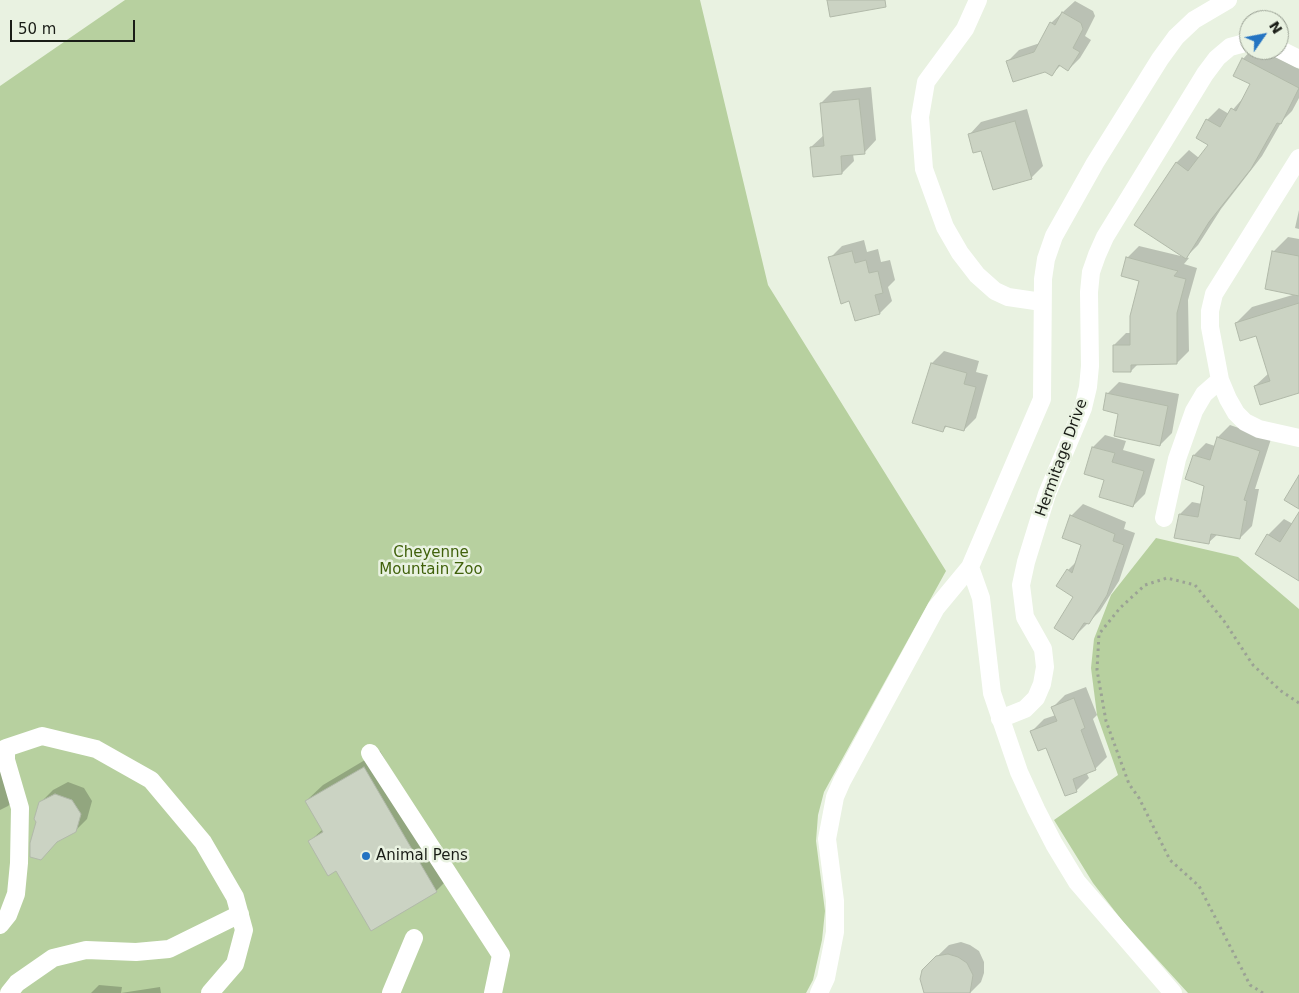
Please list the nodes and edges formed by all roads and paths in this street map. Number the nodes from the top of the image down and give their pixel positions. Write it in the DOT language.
graph roads {
  1 [pos="978,0"];
  2 [pos="1228,0"];
  3 [pos="1239,45"];
  4 [pos="1299,158"];
  5 [pos="1042,302"];
  6 [pos="1220,380"];
  7 [pos="1299,438"];
  8 [pos="1164,518"];
  9 [pos="970,567"];
  10 [pos="1299,703"];
  11 [pos="1000,719"];
  12 [pos="3,744"];
  13 [pos="370,753"];
  14 [pos="240,914"];
  15 [pos="0,925"];
  16 [pos="414,938"];
  17 [pos="27,985"];
  18 [pos="9,993"];
  19 [pos="210,993"];
  20 [pos="391,993"];
  21 [pos="493,993"];
  22 [pos="819,993"];
  23 [pos="1173,993"];
  24 [pos="1263,993"];
  1 -- 5 [label="street"];
  2 -- 5 [label="street"];
  3 -- 11 [label="street, Hermitage Drive"];
  4 -- 6 [label="street"];
  5 -- 9 [label="street"];
  6 -- 7 [label="street"];
  6 -- 8 [label="street"];
  9 -- 11 [label="street"];
  9 -- 22 [label="street"];
  10 -- 24 [label="path"];
  11 -- 23 [label="street"];
  12 -- 14 [label="street"];
  12 -- 15 [label="street"];
  13 -- 21 [label="street"];
  14 -- 17 [label="street"];
  14 -- 19 [label="street"];
  16 -- 20 [label="street"];
  17 -- 18 [label="street"];
}
